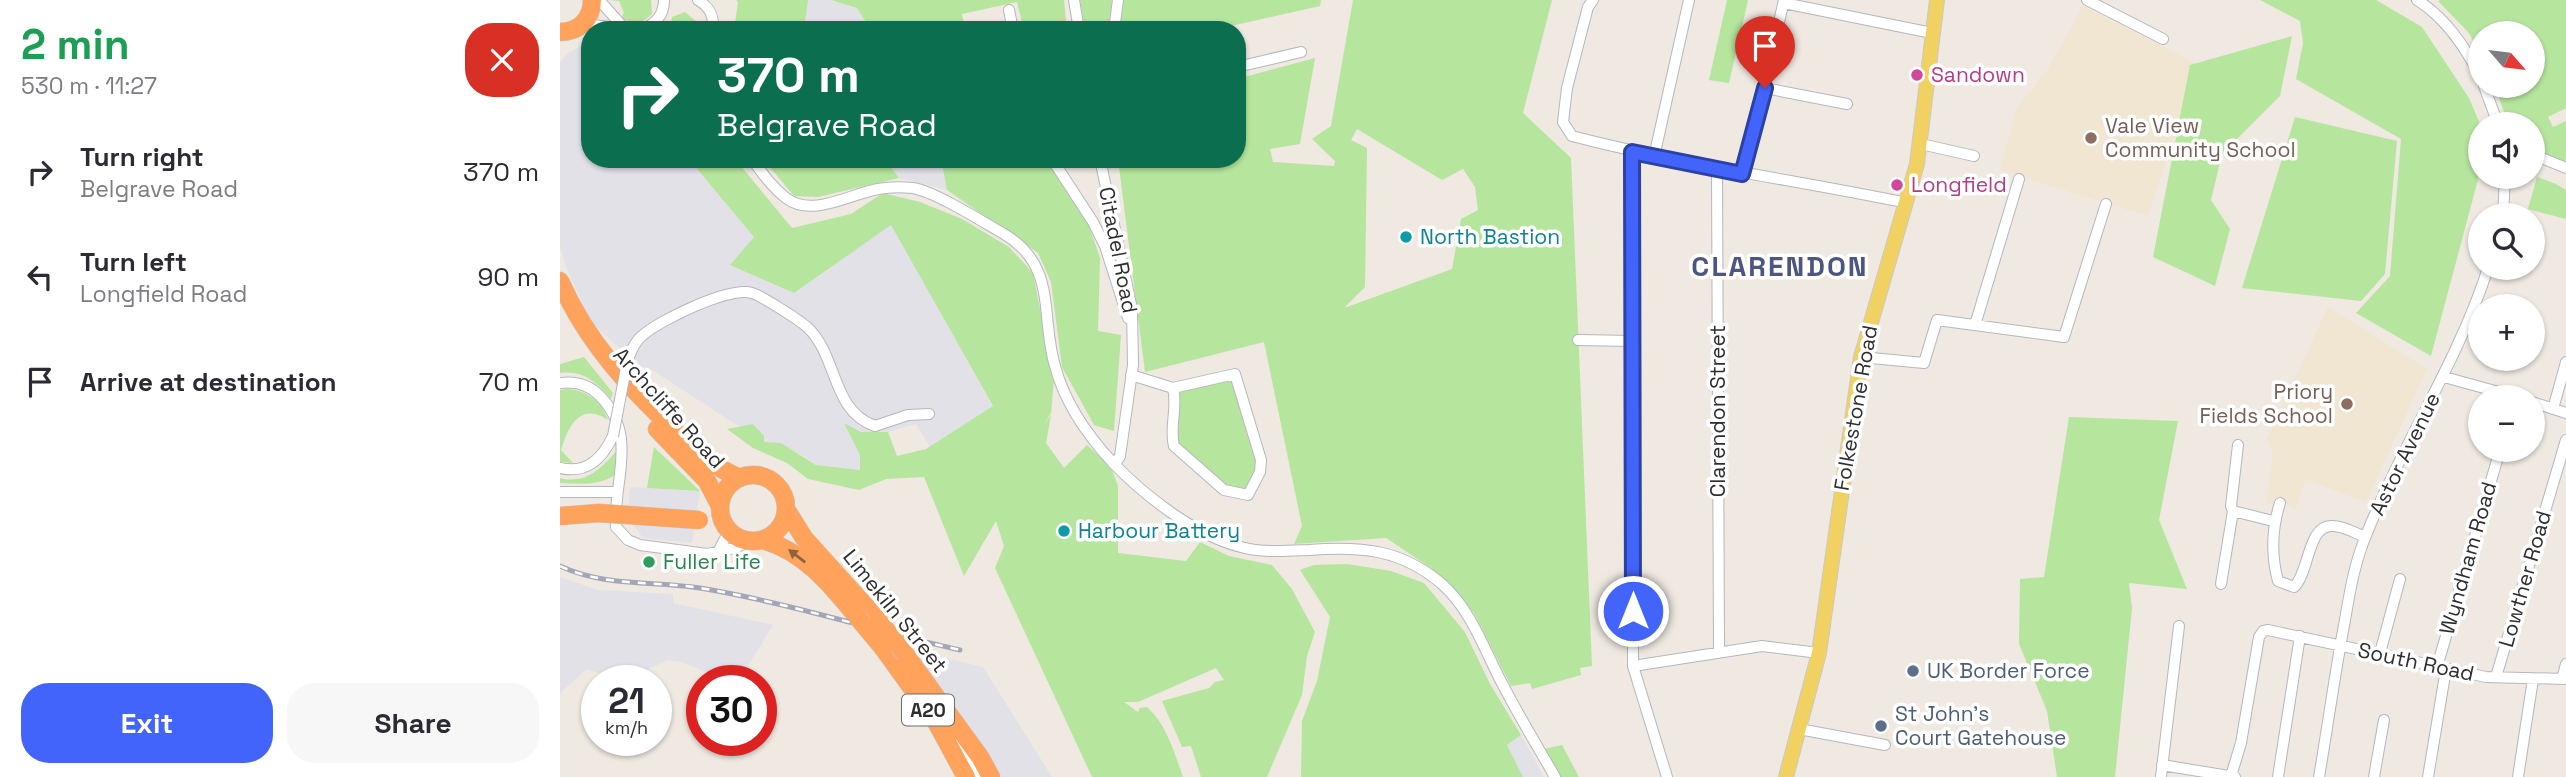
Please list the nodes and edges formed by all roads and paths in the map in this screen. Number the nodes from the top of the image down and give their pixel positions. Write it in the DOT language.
graph roads {
  1 [pos="592,0"];
  2 [pos="599,0"];
  3 [pos="664,0"];
  4 [pos="698,0"];
  5 [pos="1074,0"];
  6 [pos="1118,0"];
  7 [pos="1593,0"];
  8 [pos="1689,0"];
  9 [pos="1937,0"];
  10 [pos="2087,0"];
  11 [pos="2417,0"];
  12 [pos="1784,2"];
  13 [pos="1009,10"];
  14 [pos="581,21"];
  15 [pos="581,21"];
  16 [pos="619,21"];
  17 [pos="655,21"];
  18 [pos="712,21"];
  19 [pos="1011,21"];
  20 [pos="1078,21"];
  21 [pos="1115,21"];
  22 [pos="568,33"];
  23 [pos="1932,33"];
  24 [pos="2163,38"];
  25 [pos="1301,52"];
  26 [pos="2468,55"];
  27 [pos="1246,65"];
  28 [pos="1765,88"];
  29 [pos="1847,104"];
  30 [pos="1921,144"];
  31 [pos="1632,152"];
  32 [pos="1974,156"];
  33 [pos="1654,157"];
  34 [pos="2545,159"];
  35 [pos="759,168"];
  36 [pos="1058,168"];
  37 [pos="1102,168"];
  38 [pos="2566,168"];
  39 [pos="1717,169"];
  40 [pos="1742,174"];
  41 [pos="2019,179"];
  42 [pos="1907,203"];
  43 [pos="2106,204"];
  44 [pos="2484,280"];
  45 [pos="560,281"];
  46 [pos="560,306"];
  47 [pos="1975,325"];
  48 [pos="1132,327"];
  49 [pos="1578,340"];
  50 [pos="1632,341"];
  51 [pos="1861,357"];
  52 [pos="2566,362"];
  53 [pos="1131,375"];
  54 [pos="2444,377"];
  55 [pos="560,383"];
  56 [pos="2473,385"];
  57 [pos="1174,388"];
  58 [pos="2545,406"];
  59 [pos="2553,409"];
  60 [pos="2566,412"];
  61 [pos="929,414"];
  62 [pos="2566,440"];
  63 [pos="2238,445"];
  64 [pos="2497,462"];
  65 [pos="1115,464"];
  66 [pos="560,468"];
  67 [pos="740,478"];
  68 [pos="560,492"];
  69 [pos="617,492"];
  70 [pos="2280,503"];
  71 [pos="720,509"];
  72 [pos="786,509"];
  73 [pos="2233,511"];
  74 [pos="560,516"];
  75 [pos="700,520"];
  76 [pos="2273,521"];
  77 [pos="729,530"];
  78 [pos="2365,537"];
  79 [pos="756,541"];
  80 [pos="719,552"];
  81 [pos="2400,579"];
  82 [pos="2221,584"];
  83 [pos="2179,626"];
  84 [pos="2300,636"];
  85 [pos="2340,646"];
  86 [pos="1718,652"];
  87 [pos="1819,653"];
  88 [pos="2381,653"];
  89 [pos="2566,663"];
  90 [pos="1633,666"];
  91 [pos="2442,668"];
  92 [pos="2496,677"];
  93 [pos="2533,679"];
  94 [pos="2564,679"];
  95 [pos="945,709"];
  96 [pos="2384,720"];
  97 [pos="1799,729"];
  98 [pos="1885,745"];
  99 [pos="2162,765"];
  100 [pos="962,773"];
  101 [pos="2233,776"];
  102 [pos="976,777"];
  103 [pos="991,777"];
  104 [pos="1555,777"];
  105 [pos="1667,777"];
  106 [pos="1786,777"];
  107 [pos="2161,777"];
  108 [pos="2278,777"];
  109 [pos="2319,777"];
  110 [pos="2374,777"];
  111 [pos="2427,777"];
  112 [pos="2518,777"];
  1 -- 14 [label="highway"];
  2 -- 16 [label="street"];
  3 -- 17 [label="street"];
  4 -- 18 [label="street"];
  5 -- 20 [label="street"];
  6 -- 21 [label="street"];
  7 -- 31 [label="street"];
  8 -- 33 [label="street"];
  9 -- 23 [label="main road, Folkestone Road"];
  10 -- 24 [label="street"];
  11 -- 26 [label="street"];
  12 -- 23 [label="street"];
  12 -- 28 [label="street"];
  13 -- 19 [label="street"];
  15 -- 22 [label="highway"];
  23 -- 30 [label="main road, Folkestone Road"];
  25 -- 27 [label="street"];
  28 -- 29 [label="street"];
  28 -- 40 [label="street"];
  30 -- 32 [label="street"];
  30 -- 42 [label="main road, Folkestone Road"];
  31 -- 33 [label="street"];
  31 -- 50 [label="street"];
  33 -- 39 [label="street"];
  34 -- 38 [label="street"];
  35 -- 65 [label="street"];
  36 -- 48 [label="street"];
  37 -- 48 [label="street, Citadel Road"];
  39 -- 40 [label="street"];
  39 -- 86 [label="street, Clarendon Street"];
  40 -- 42 [label="street"];
  41 -- 47 [label="street"];
  42 -- 51 [label="main road, Folkestone Road"];
  43 -- 47 [label="street"];
  44 -- 54 [label="street, Astor Avenue"];
  45 -- 67 [label="highway, Archcliffe Road"];
  46 -- 71 [label="highway, Archcliffe Road"];
  47 -- 51 [label="street"];
  48 -- 53 [label="street, Citadel Road"];
  49 -- 50 [label="street"];
  50 -- 90 [label="street"];
  51 -- 87 [label="main road, Folkestone Road"];
  52 -- 59 [label="street"];
  53 -- 57 [label="street"];
  53 -- 65 [label="street, Citadel Road"];
  54 -- 56 [label="street"];
  54 -- 78 [label="street, Astor Avenue"];
  55 -- 69 [label="street"];
  57 -- 57 [label="street"];
  58 -- 59 [label="street"];
  59 -- 60 [label="street"];
  61 -- 66 [label="street, bridge"];
  62 -- 92 [label="street, Lowther Road"];
  63 -- 73 [label="street"];
  64 -- 91 [label="street, Wyndham Road"];
  65 -- 104 [label="street"];
  67 -- 71 [label="highway"];
  67 -- 72 [label="highway"];
  68 -- 69 [label="street"];
  69 -- 80 [label="street"];
  70 -- 76 [label="street"];
  71 -- 75 [label="highway"];
  71 -- 77 [label="highway"];
  72 -- 79 [label="highway"];
  72 -- 95 [label="highway, Limekiln Street / A20, bridge"];
  73 -- 76 [label="street"];
  73 -- 82 [label="street"];
  74 -- 75 [label="highway, bridge"];
  75 -- 77 [label="highway"];
  76 -- 78 [label="street"];
  77 -- 79 [label="highway"];
  77 -- 80 [label="street"];
  78 -- 85 [label="street, Astor Avenue"];
  79 -- 80 [label="street"];
  100 -- 79 [label="highway, Limekiln Street / A20, one-way, bridge"];
  81 -- 88 [label="street"];
  83 -- 99 [label="street"];
  84 -- 85 [label="street, South Road"];
  84 -- 101 [label="street, South Road"];
  84 -- 108 [label="street"];
  85 -- 88 [label="street, South Road"];
  85 -- 109 [label="street, Astor Avenue"];
  86 -- 87 [label="street"];
  86 -- 90 [label="street"];
  87 -- 97 [label="main road, Folkestone Road"];
  88 -- 91 [label="street, South Road"];
  89 -- 94 [label="street"];
  90 -- 105 [label="street"];
  91 -- 92 [label="street, South Road"];
  91 -- 111 [label="street, Wyndham Road"];
  92 -- 93 [label="street, South Road"];
  93 -- 94 [label="street, South Road"];
  93 -- 112 [label="street"];
  95 -- 102 [label="street"];
  95 -- 103 [label="highway, Limekiln Street / A20"];
  96 -- 110 [label="street"];
  97 -- 98 [label="street"];
  97 -- 106 [label="main road, Folkestone Road"];
  99 -- 101 [label="street"];
  99 -- 107 [label="street"];
}
